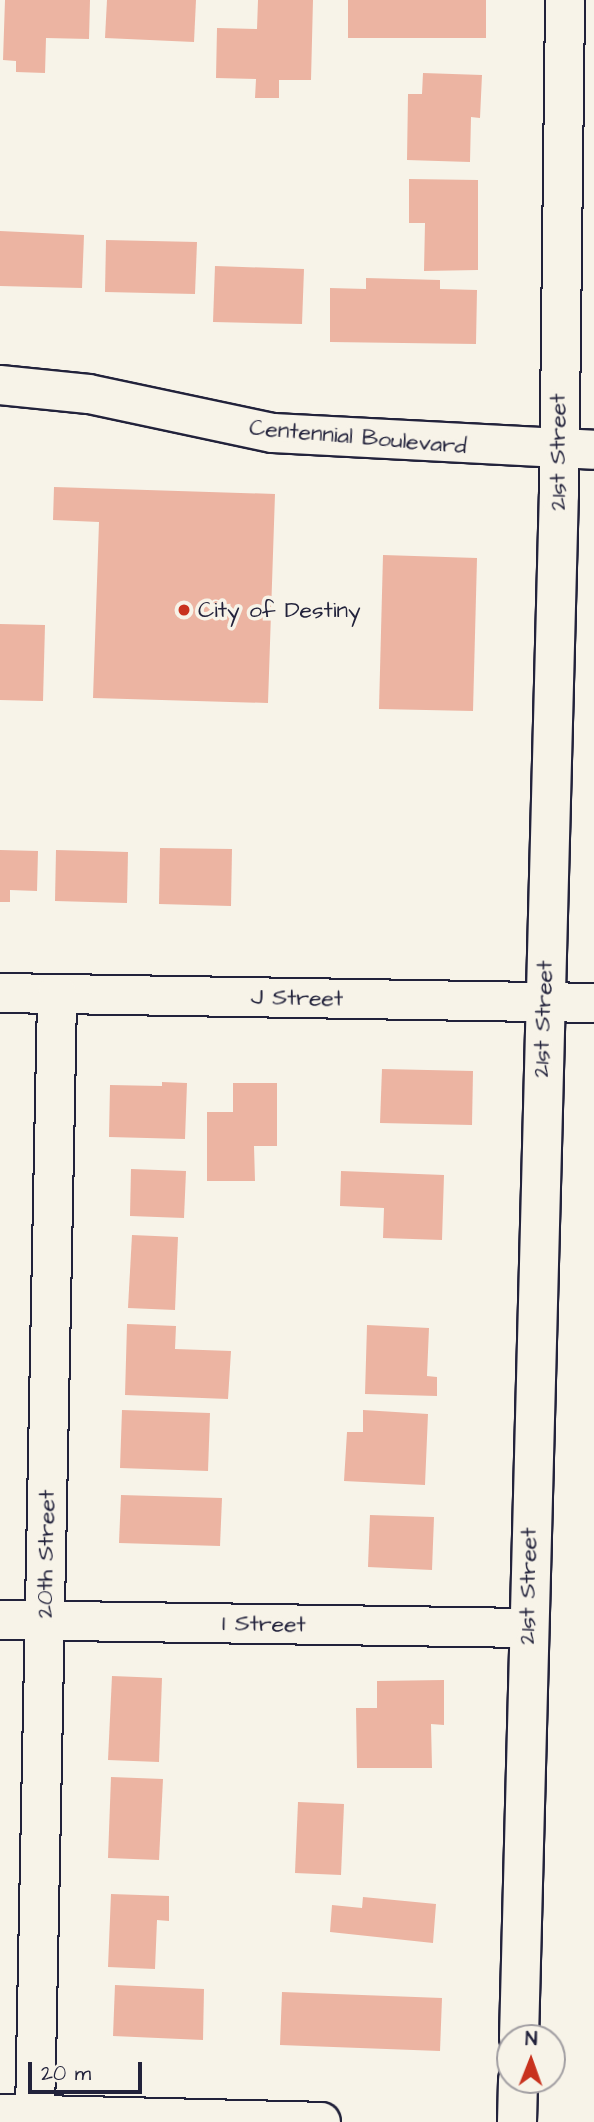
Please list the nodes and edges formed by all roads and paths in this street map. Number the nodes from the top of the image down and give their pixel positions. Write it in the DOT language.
graph roads {
  1 [pos="565,0"];
  2 [pos="0,385"];
  3 [pos="556,449"];
  4 [pos="594,450"];
  5 [pos="0,993"];
  6 [pos="57,994"];
  7 [pos="543,1002"];
  8 [pos="594,1003"];
  9 [pos="0,1620"];
  10 [pos="45,1620"];
  11 [pos="527,1628"];
  12 [pos="519,2024"];
  13 [pos="518,2094"];
  14 [pos="17,2114"];
  15 [pos="321,2122"];
  16 [pos="517,2122"];
  1 -- 3 [label="street, 21st Street"];
  2 -- 3 [label="street, Centennial Boulevard"];
  3 -- 4 [label="street, Centennial Boulevard"];
  3 -- 7 [label="street, 21st Street"];
  5 -- 6 [label="street, J Street"];
  6 -- 7 [label="street, J Street"];
  6 -- 10 [label="street, 20th Street"];
  7 -- 8 [label="street, J Street"];
  7 -- 11 [label="street, 21st Street"];
  9 -- 10 [label="street, I Street"];
  10 -- 11 [label="street, I Street"];
  10 -- 14 [label="street, 20th Street"];
  11 -- 12 [label="street, 21st Street"];
  13 -- 16 [label="street"];
  14 -- 15 [label="street"];
}
